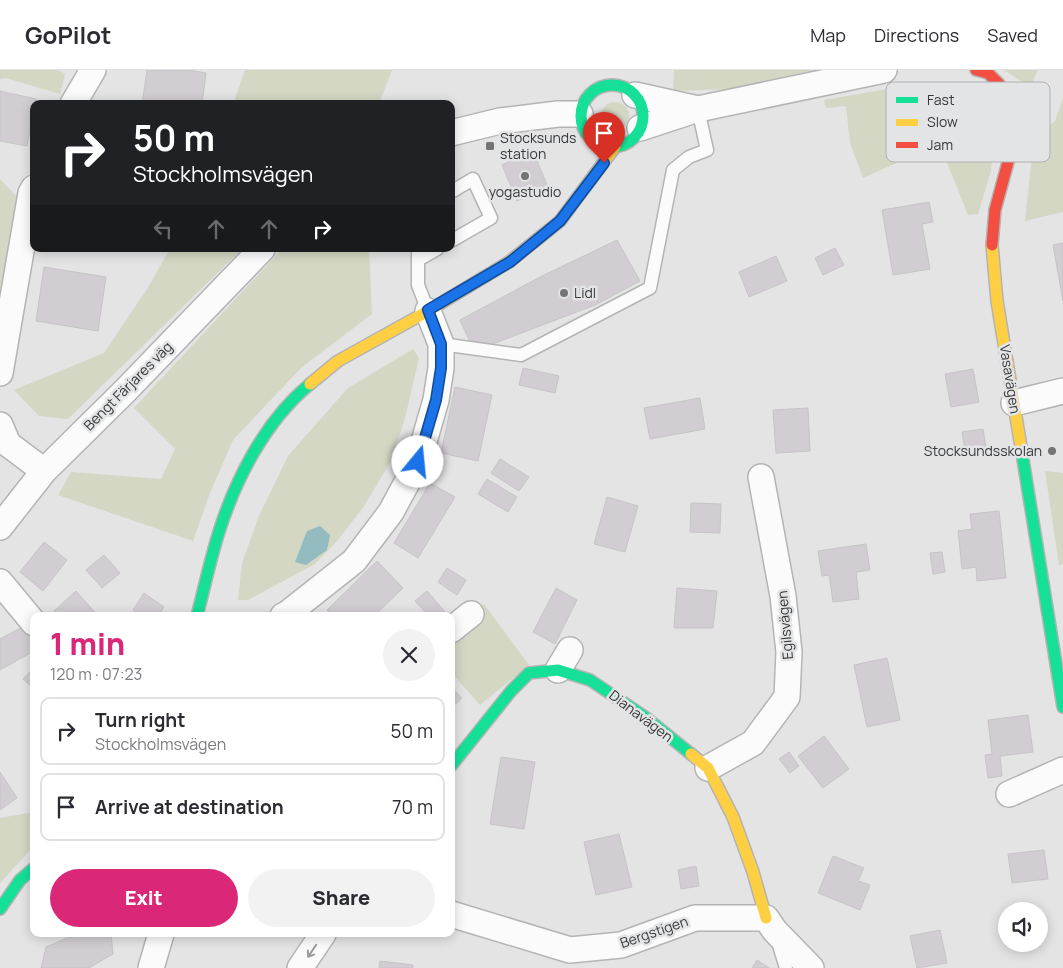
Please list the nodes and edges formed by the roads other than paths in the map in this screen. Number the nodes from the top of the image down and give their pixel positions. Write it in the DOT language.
graph roads {
  1 [pos="93,70"];
  2 [pos="884,70"];
  3 [pos="976,70"];
  4 [pos="996,82"];
  5 [pos="625,86"];
  6 [pos="75,100"];
  7 [pos="698,109"];
  8 [pos="580,114"];
  9 [pos="640,128"];
  10 [pos="455,132"];
  11 [pos="615,147"];
  12 [pos="1009,162"];
  13 [pos="455,190"];
  14 [pos="30,199"];
  15 [pos="455,239"];
  16 [pos="259,252"];
  17 [pos="418,254"];
  18 [pos="428,310"];
  19 [pos="441,344"];
  20 [pos="0,373"];
  21 [pos="1063,391"];
  22 [pos="1014,404"];
  23 [pos="0,425"];
  24 [pos="44,471"];
  25 [pos="761,477"];
  26 [pos="0,528"];
  27 [pos="0,582"];
  28 [pos="198,612"];
  29 [pos="290,612"];
  30 [pos="471,614"];
  31 [pos="30,618"];
  32 [pos="455,627"];
  33 [pos="1063,708"];
  34 [pos="455,761"];
  35 [pos="708,768"];
  36 [pos="1063,770"];
  37 [pos="1009,794"];
  38 [pos="30,871"];
  39 [pos="0,909"];
  40 [pos="455,915"];
  41 [pos="771,925"];
  42 [pos="160,937"];
  43 [pos="321,937"];
  44 [pos="151,968"];
  45 [pos="300,968"];
  46 [pos="786,968"];
  47 [pos="811,968"];
  1 -- 6 [label="street"];
  2 -- 7 [label="street"];
  3 -- 4 [label="street, Vasavägen"];
  5 -- 7 [label="street"];
  5 -- 8 [label="street"];
  5 -- 9 [label="street"];
  7 -- 9 [label="street"];
  7 -- 19 [label="lane"];
  8 -- 10 [label="street"];
  8 -- 11 [label="street"];
  9 -- 11 [label="street"];
  11 -- 18 [label="street"];
  12 -- 22 [label="street, Vasavägen"];
  13 -- 15 [label="lane"];
  14 -- 20 [label="street"];
  16 -- 24 [label="street, Bengt Färjares väg"];
  17 -- 18 [label="lane"];
  18 -- 19 [label="street"];
  18 -- 28 [label="street"];
  19 -- 29 [label="street"];
  21 -- 22 [label="street"];
  22 -- 33 [label="street, Vasavägen"];
  23 -- 24 [label="street"];
  24 -- 26 [label="street, Bengt Färjares väg"];
  25 -- 35 [label="street, Egilsvägen"];
  27 -- 31 [label="street"];
  30 -- 32 [label="street"];
  34 -- 35 [label="street, Dianavägen"];
  35 -- 41 [label="street, Dianavägen"];
  36 -- 37 [label="street"];
  38 -- 39 [label="street"];
  40 -- 41 [label="street, Bergstigen"];
  41 -- 46 [label="lane"];
  41 -- 47 [label="street"];
  42 -- 44 [label="street"];
  43 -- 45 [label="street, one-way"];
}
